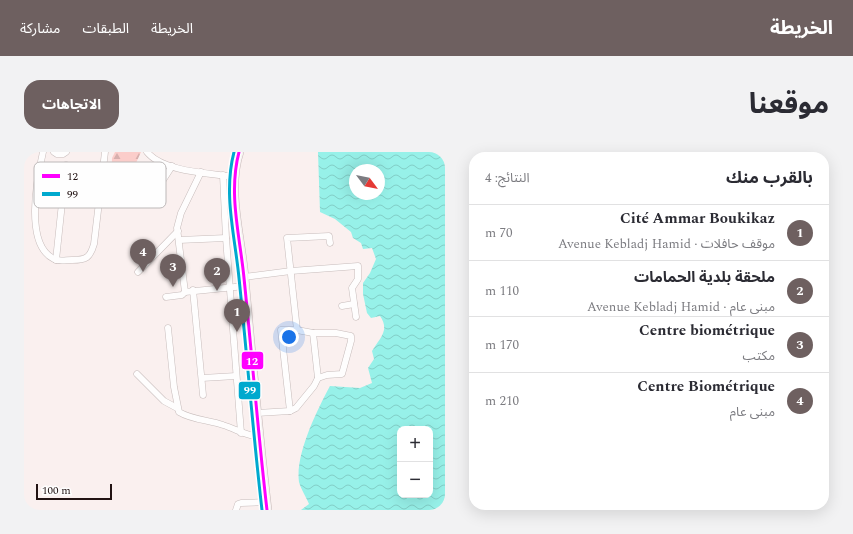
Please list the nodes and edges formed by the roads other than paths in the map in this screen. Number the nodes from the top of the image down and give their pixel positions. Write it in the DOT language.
graph roads {
  1 [pos="43,152"];
  2 [pos="54,152"];
  3 [pos="66,152"];
  4 [pos="105,152"];
  5 [pos="147,152"];
  6 [pos="239,152"];
  7 [pos="41,162"];
  8 [pos="104,162"];
  9 [pos="160,162"];
  10 [pos="166,164"];
  11 [pos="172,166"];
  12 [pos="201,172"];
  13 [pos="166,175"];
  14 [pos="223,175"];
  15 [pos="234,177"];
  16 [pos="35,208"];
  17 [pos="61,208"];
  18 [pos="98,208"];
  19 [pos="178,231"];
  20 [pos="226,238"];
  21 [pos="179,240"];
  22 [pos="330,243"];
  23 [pos="56,260"];
  24 [pos="291,271"];
  25 [pos="138,272"];
  26 [pos="245,282"];
  27 [pos="231,287"];
  28 [pos="193,290"];
  29 [pos="185,292"];
  30 [pos="166,297"];
  31 [pos="354,304"];
  32 [pos="342,306"];
  33 [pos="356,317"];
  34 [pos="168,328"];
  35 [pos="297,330"];
  36 [pos="313,333"];
  37 [pos="137,374"];
  38 [pos="236,376"];
  39 [pos="202,378"];
  40 [pos="318,378"];
  41 [pos="203,396"];
  42 [pos="177,408"];
  43 [pos="290,411"];
  44 [pos="257,413"];
  45 [pos="241,432"];
  46 [pos="258,437"];
  47 [pos="266,506"];
  48 [pos="236,510"];
  1 -- 7 [label="street"];
  2 -- 3 [label="street"];
  4 -- 8 [label="street"];
  5 -- 9 [label="street"];
  6 -- 15 [label="main road"];
  10 -- 11 [label="street"];
  11 -- 12 [label="street"];
  11 -- 13 [label="street"];
  12 -- 14 [label="street"];
  12 -- 19 [label="street"];
  14 -- 15 [label="street"];
  14 -- 20 [label="street"];
  15 -- 26 [label="main road"];
  16 -- 23 [label="street"];
  17 -- 23 [label="street"];
  18 -- 23 [label="street"];
  19 -- 21 [label="street"];
  19 -- 25 [label="street"];
  20 -- 21 [label="street"];
  20 -- 27 [label="street"];
  21 -- 29 [label="street"];
  22 -- 24 [label="street"];
  24 -- 26 [label="street"];
  24 -- 31 [label="street"];
  24 -- 35 [label="street"];
  26 -- 27 [label="street"];
  26 -- 44 [label="main road"];
  27 -- 28 [label="street"];
  27 -- 38 [label="street"];
  28 -- 29 [label="street"];
  28 -- 39 [label="street"];
  29 -- 30 [label="street"];
  31 -- 32 [label="street"];
  31 -- 33 [label="street"];
  34 -- 42 [label="street"];
  35 -- 36 [label="street"];
  35 -- 43 [label="street"];
  36 -- 40 [label="street"];
  36 -- 40 [label="street"];
  37 -- 42 [label="street"];
  38 -- 39 [label="street"];
  38 -- 45 [label="street"];
  39 -- 41 [label="street"];
  40 -- 43 [label="street"];
  42 -- 45 [label="street"];
  43 -- 44 [label="street"];
  44 -- 46 [label="main road"];
  45 -- 46 [label="street"];
  46 -- 47 [label="main road"];
  47 -- 48 [label="street"];
}
